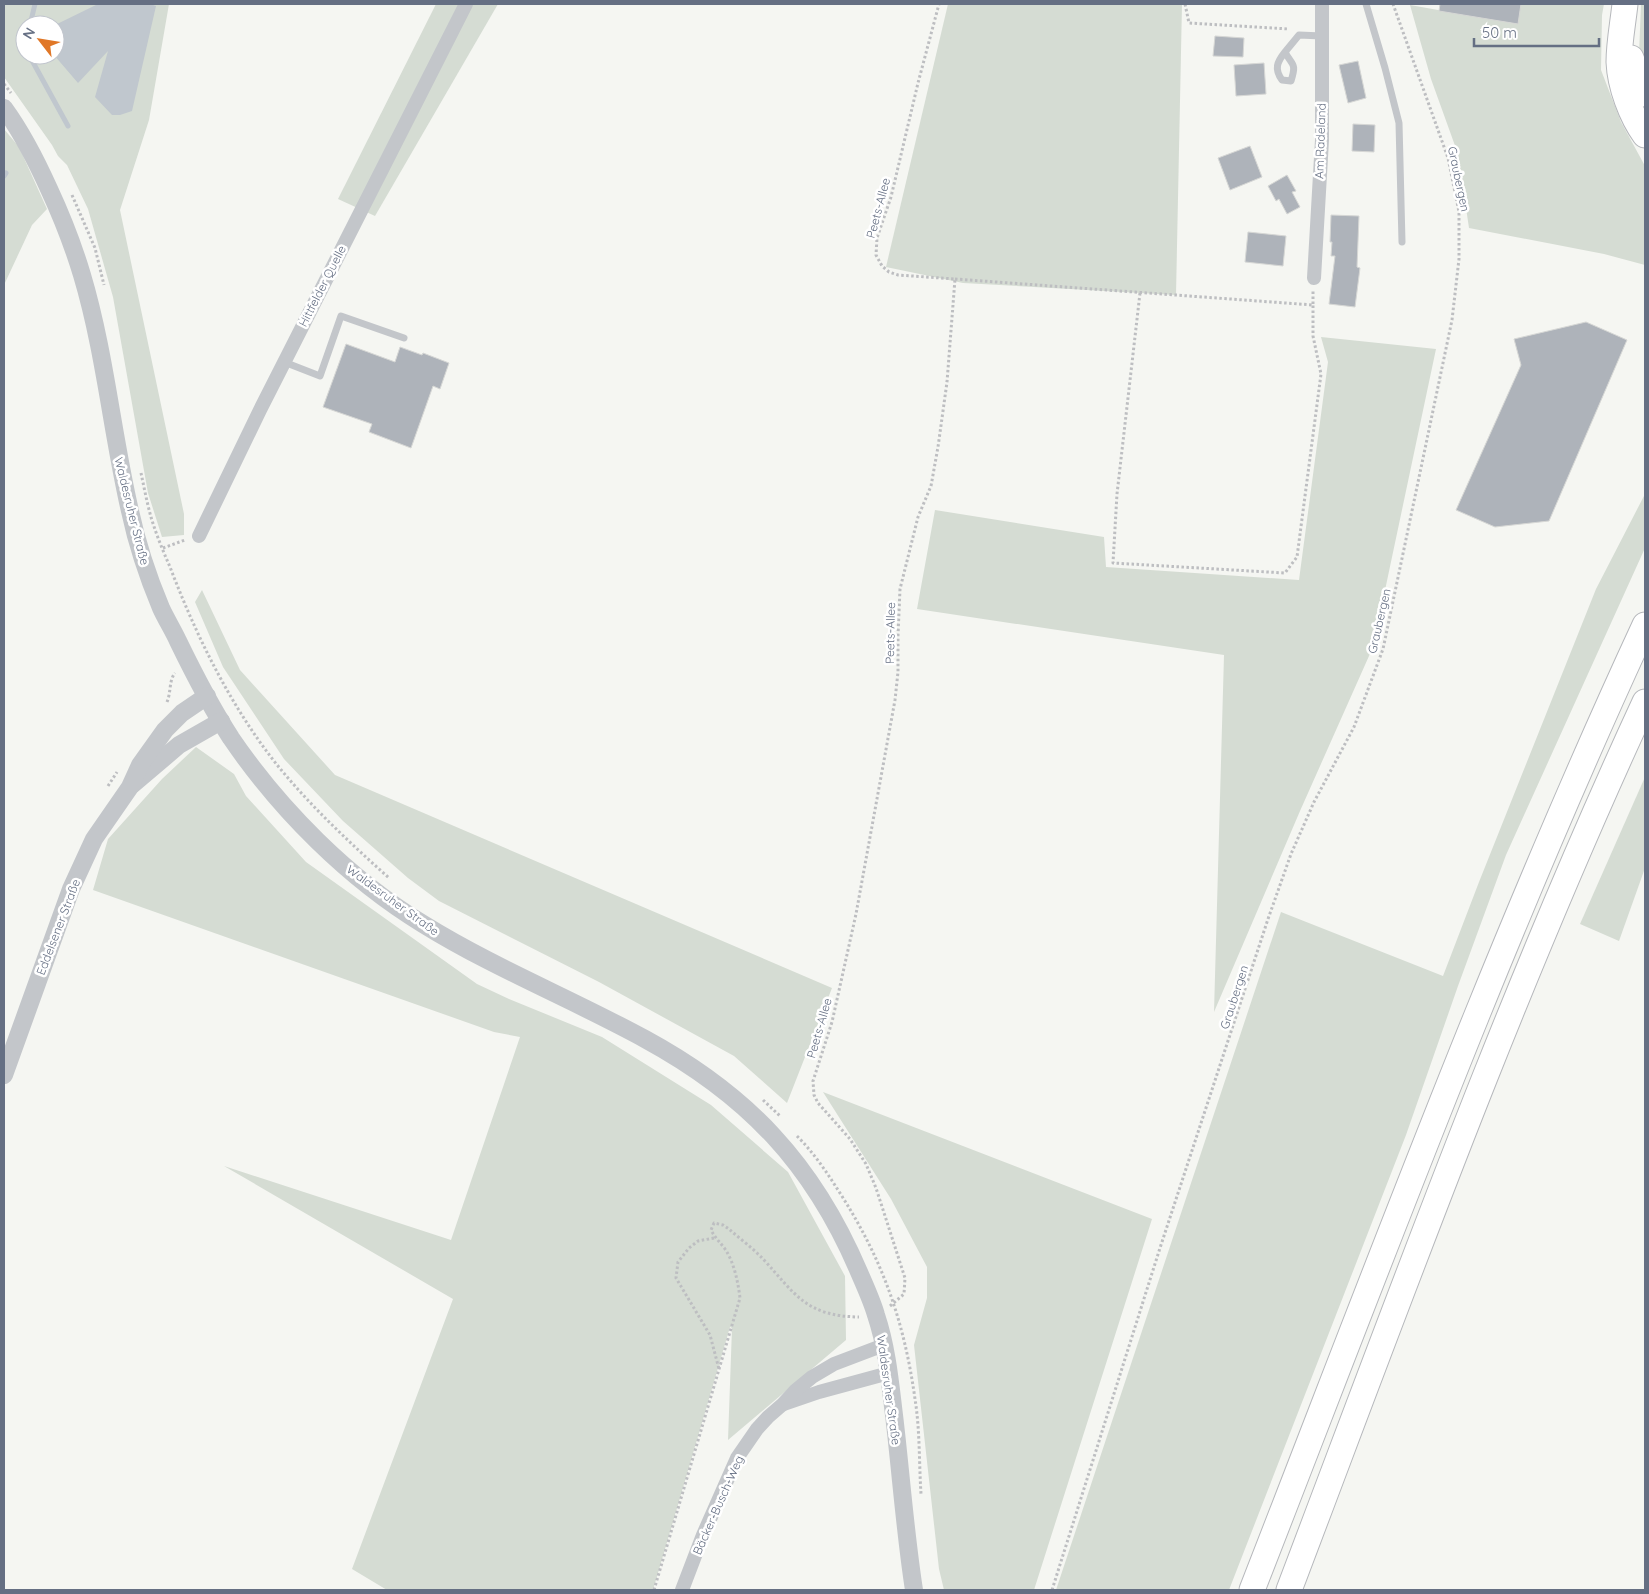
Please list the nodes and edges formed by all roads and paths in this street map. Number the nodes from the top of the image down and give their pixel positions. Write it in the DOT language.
graph roads {
  1 [pos="466,4"];
  2 [pos="939,4"];
  3 [pos="1185,4"];
  4 [pos="1322,4"];
  5 [pos="1366,4"];
  6 [pos="1393,4"];
  7 [pos="1624,15"];
  8 [pos="1322,33"];
  9 [pos="1285,52"];
  10 [pos="1645,94"];
  11 [pos="4,108"];
  12 [pos="1645,135"];
  13 [pos="1402,242"];
  14 [pos="1314,278"];
  15 [pos="955,279"];
  16 [pos="1140,293"];
  17 [pos="1313,305"];
  18 [pos="404,338"];
  19 [pos="284,362"];
  20 [pos="199,536"];
  21 [pos="1645,626"];
  22 [pos="207,696"];
  23 [pos="1645,702"];
  24 [pos="221,721"];
  25 [pos="130,787"];
  26 [pos="392,881"];
  27 [pos="4,1074"];
  28 [pos="758,1096"];
  29 [pos="782,1118"];
  30 [pos="793,1131"];
  31 [pos="714,1238"];
  32 [pos="894,1303"];
  33 [pos="860,1317"];
  34 [pos="884,1345"];
  35 [pos="719,1370"];
  36 [pos="889,1373"];
  37 [pos="783,1404"];
  38 [pos="922,1499"];
  39 [pos="654,1590"];
  40 [pos="682,1590"];
  41 [pos="914,1590"];
  42 [pos="1052,1590"];
  43 [pos="1252,1590"];
  44 [pos="1289,1590"];
  1 -- 19 [label="street, Hittfelder Quelle"];
  2 -- 15 [label="path, Peets-Allee"];
  3 -- 8 [label="path"];
  4 -- 8 [label="street, Am Radeland"];
  5 -- 13 [label="lane"];
  6 -- 42 [label="path, Graubergen"];
  7 -- 10 [label="highway"];
  7 -- 12 [label="highway"];
  8 -- 9 [label="lane"];
  8 -- 14 [label="street, Am Radeland"];
  11 -- 22 [label="street, Waldesruher Straße"];
  14 -- 17 [label="path"];
  15 -- 16 [label="path"];
  15 -- 32 [label="path, Peets-Allee"];
  16 -- 17 [label="path"];
  16 -- 17 [label="path"];
  18 -- 19 [label="lane"];
  19 -- 20 [label="street, Hittfelder Quelle"];
  20 -- 26 [label="path"];
  21 -- 43 [label="highway"];
  22 -- 24 [label="street, Waldesruher Straße"];
  22 -- 25 [label="street, Eddelsener Straße"];
  23 -- 44 [label="highway"];
  24 -- 25 [label="street, Eddelsener Straße"];
  24 -- 34 [label="street, Waldesruher Straße"];
  25 -- 27 [label="street, Eddelsener Straße"];
  28 -- 29 [label="path"];
  30 -- 32 [label="path"];
  31 -- 33 [label="path"];
  31 -- 35 [label="path"];
  31 -- 35 [label="path"];
  32 -- 38 [label="path"];
  34 -- 36 [label="street, Waldesruher Straße"];
  34 -- 37 [label="street, Bäcker-Busch-Weg"];
  35 -- 39 [label="path"];
  36 -- 37 [label="street, Bäcker-Busch-Weg"];
  36 -- 41 [label="street, Waldesruher Straße"];
  37 -- 40 [label="street, Bäcker-Busch-Weg"];
}
